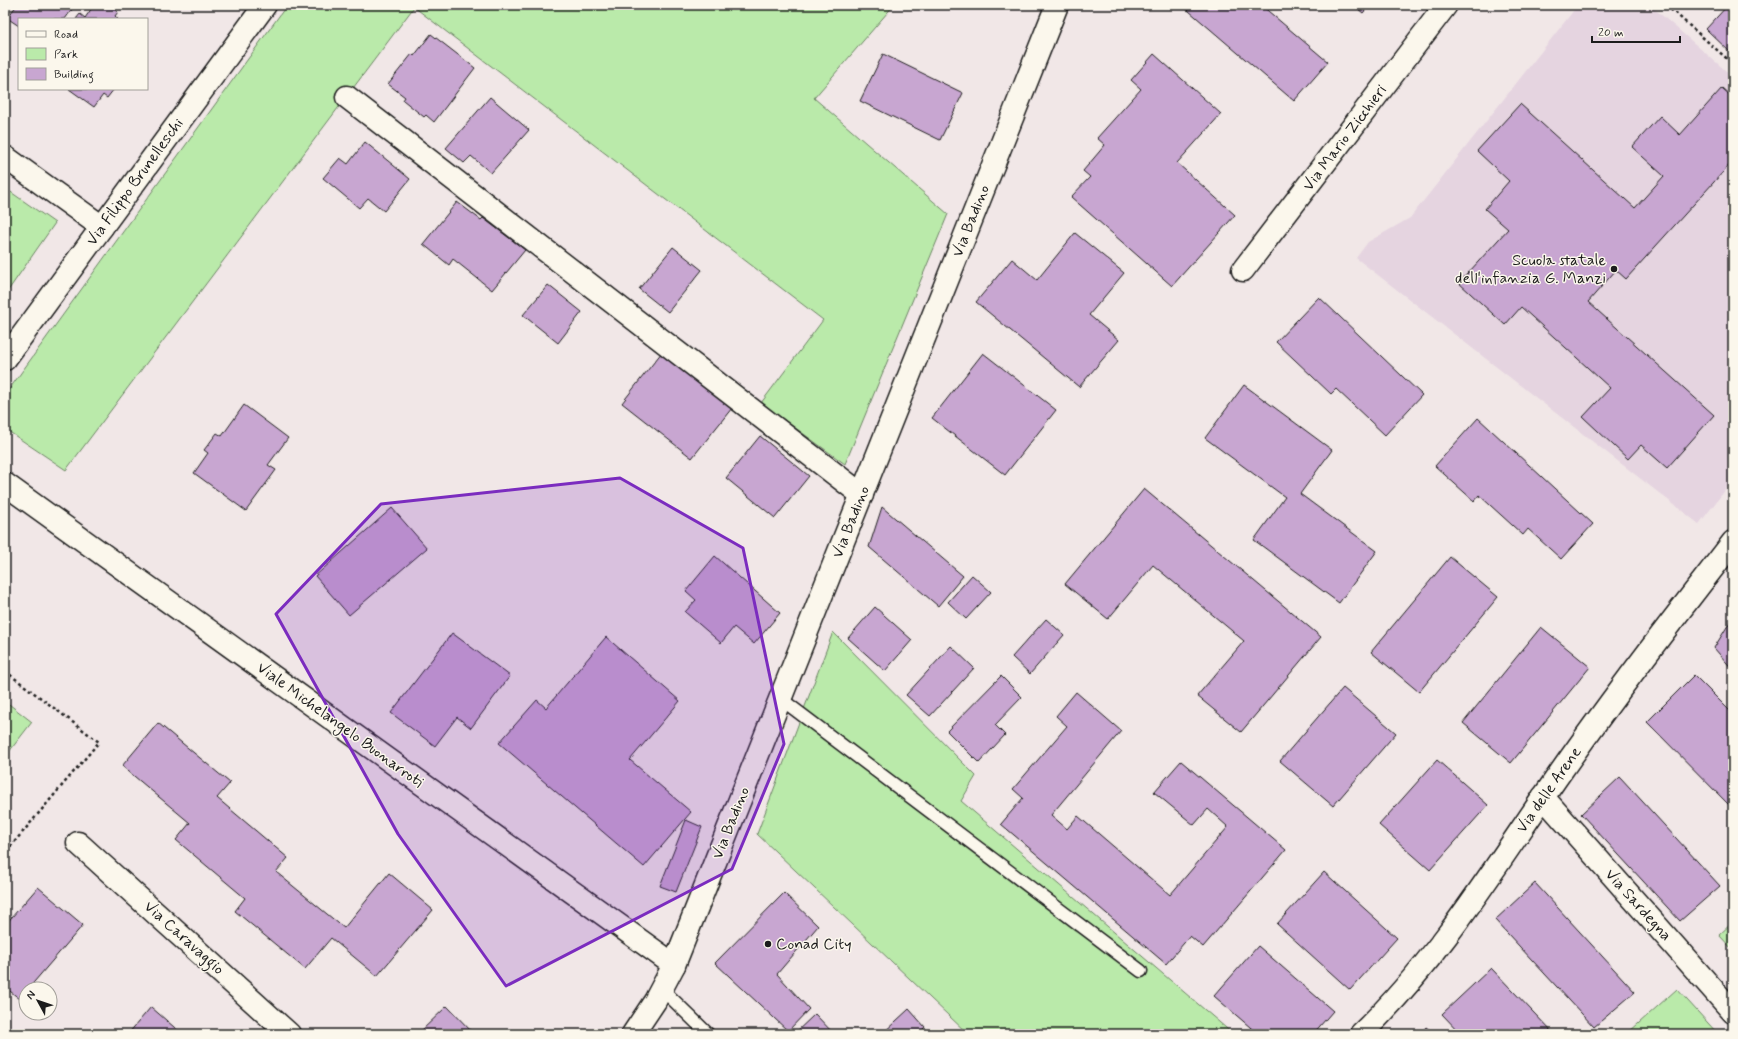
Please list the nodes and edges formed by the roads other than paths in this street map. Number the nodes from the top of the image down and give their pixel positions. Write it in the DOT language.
graph roads {
  1 [pos="265,5"];
  2 [pos="1057,5"];
  3 [pos="1446,5"];
  4 [pos="347,97"];
  5 [pos="5,156"];
  6 [pos="102,227"];
  7 [pos="1244,270"];
  8 [pos="5,359"];
  9 [pos="5,484"];
  10 [pos="862,494"];
  11 [pos="1733,542"];
  12 [pos="781,698"];
  13 [pos="1543,797"];
  14 [pos="78,843"];
  15 [pos="674,966"];
  16 [pos="1141,971"];
  17 [pos="662,989"];
  18 [pos="1733,1012"];
  19 [pos="289,1034"];
  20 [pos="633,1034"];
  21 [pos="708,1034"];
  22 [pos="1361,1034"];
  1 -- 6 [label="street, Via Filippo Brunelleschi"];
  2 -- 10 [label="street, Via Badino"];
  3 -- 7 [label="street, Via Mario Zicchieri"];
  4 -- 10 [label="street"];
  5 -- 6 [label="street"];
  6 -- 8 [label="street, Via Filippo Brunelleschi"];
  9 -- 15 [label="street, Viale Michelangelo Buonarroti"];
  10 -- 12 [label="street, Via Badino"];
  11 -- 13 [label="street, Via delle Arene"];
  12 -- 15 [label="street, Via Badino"];
  12 -- 16 [label="lane"];
  13 -- 18 [label="street, Via Sardegna"];
  13 -- 22 [label="street, Via delle Arene"];
  14 -- 19 [label="street, Via Caravaggio"];
  15 -- 17 [label="street, Via Badino"];
  17 -- 20 [label="street, Via Badino"];
  17 -- 21 [label="lane"];
}
